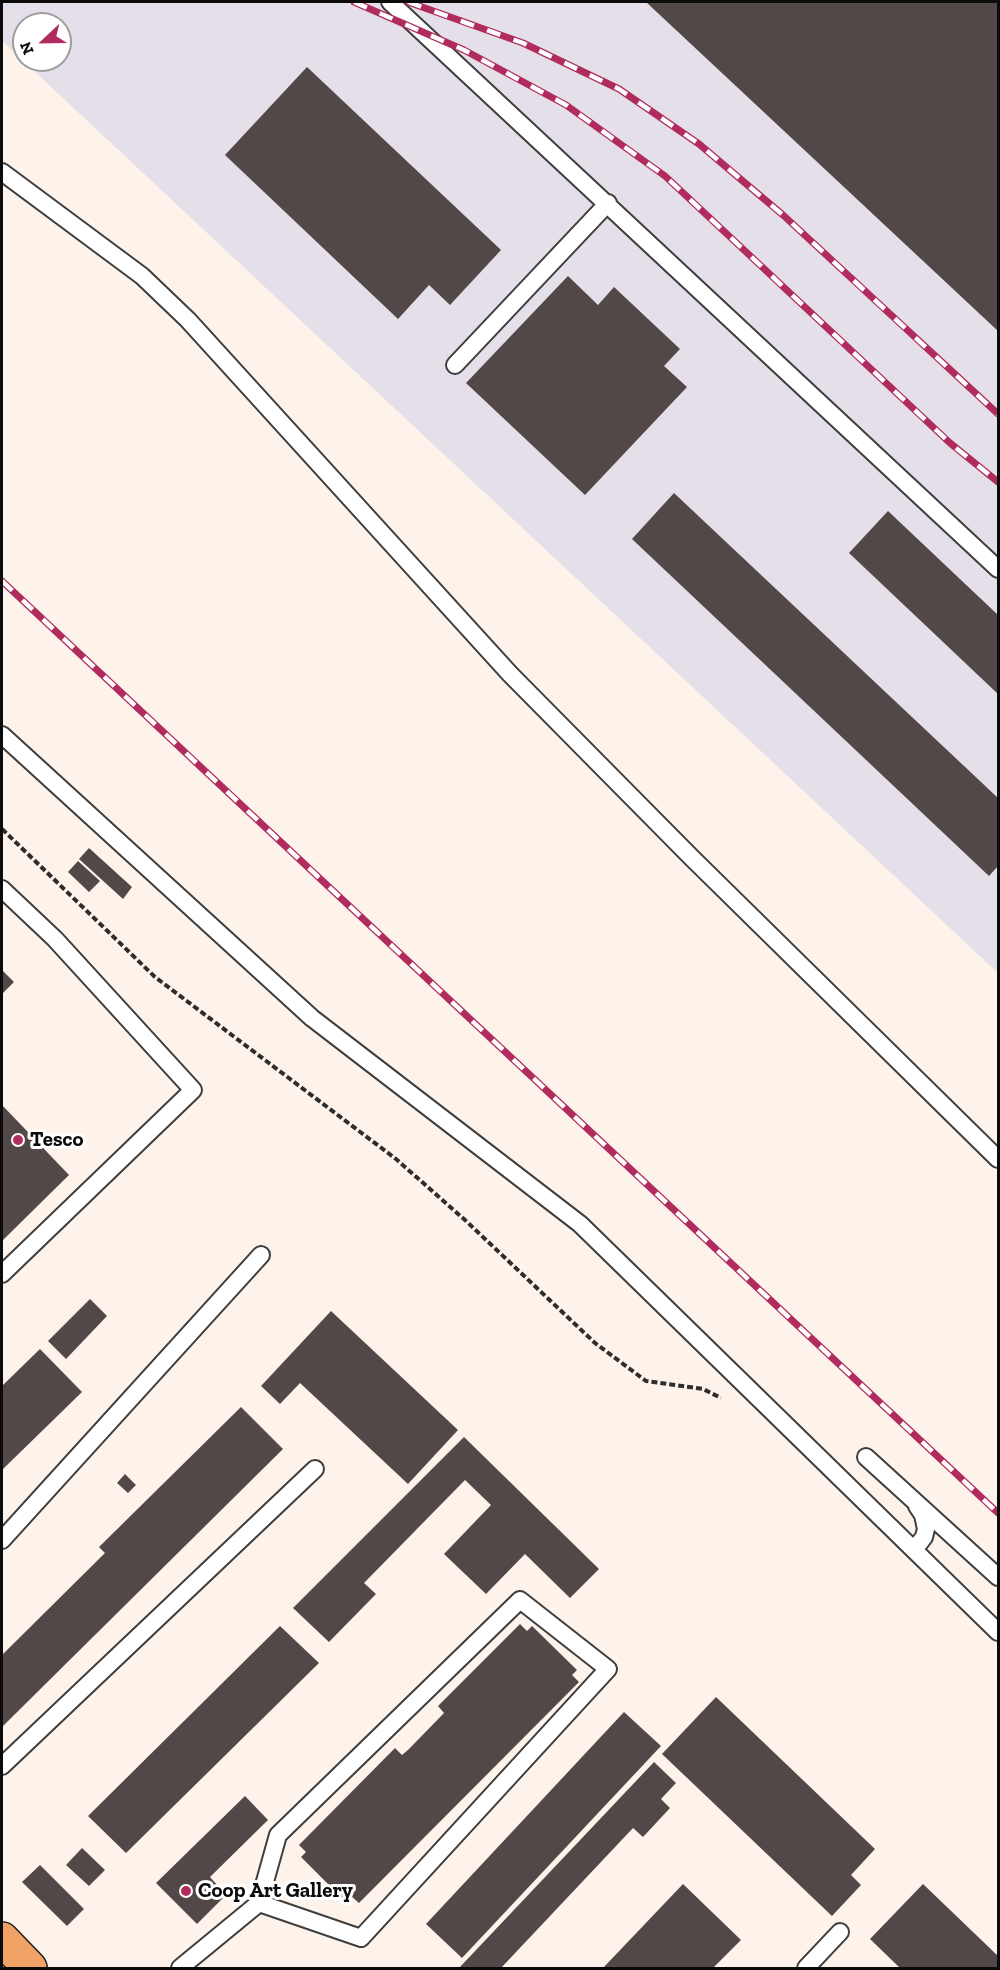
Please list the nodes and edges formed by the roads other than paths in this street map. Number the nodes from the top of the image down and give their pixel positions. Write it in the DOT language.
graph roads {
  1 [pos="390,2"];
  2 [pos="2,172"];
  3 [pos="608,203"];
  4 [pos="455,365"];
  5 [pos="999,569"];
  6 [pos="2,735"];
  7 [pos="2,889"];
  8 [pos="999,1159"];
  9 [pos="261,1255"];
  10 [pos="2,1274"];
  11 [pos="866,1457"];
  12 [pos="315,1469"];
  13 [pos="904,1491"];
  14 [pos="2,1540"];
  15 [pos="914,1550"];
  16 [pos="999,1576"];
  17 [pos="999,1632"];
  18 [pos="2,1766"];
  19 [pos="260,1903"];
  20 [pos="840,1932"];
  21 [pos="2,1939"];
  22 [pos="30,1968"];
  23 [pos="180,1968"];
  24 [pos="806,1968"];
  1 -- 3 [label="lane"];
  2 -- 8 [label="lane"];
  3 -- 4 [label="lane"];
  3 -- 5 [label="lane"];
  6 -- 15 [label="lane"];
  7 -- 10 [label="lane"];
  9 -- 14 [label="lane"];
  11 -- 16 [label="lane"];
  12 -- 18 [label="lane"];
  13 -- 15 [label="lane"];
  15 -- 17 [label="lane"];
  19 -- 19 [label="lane"];
  19 -- 23 [label="lane"];
  20 -- 24 [label="lane"];
  21 -- 22 [label="main road"];
}
